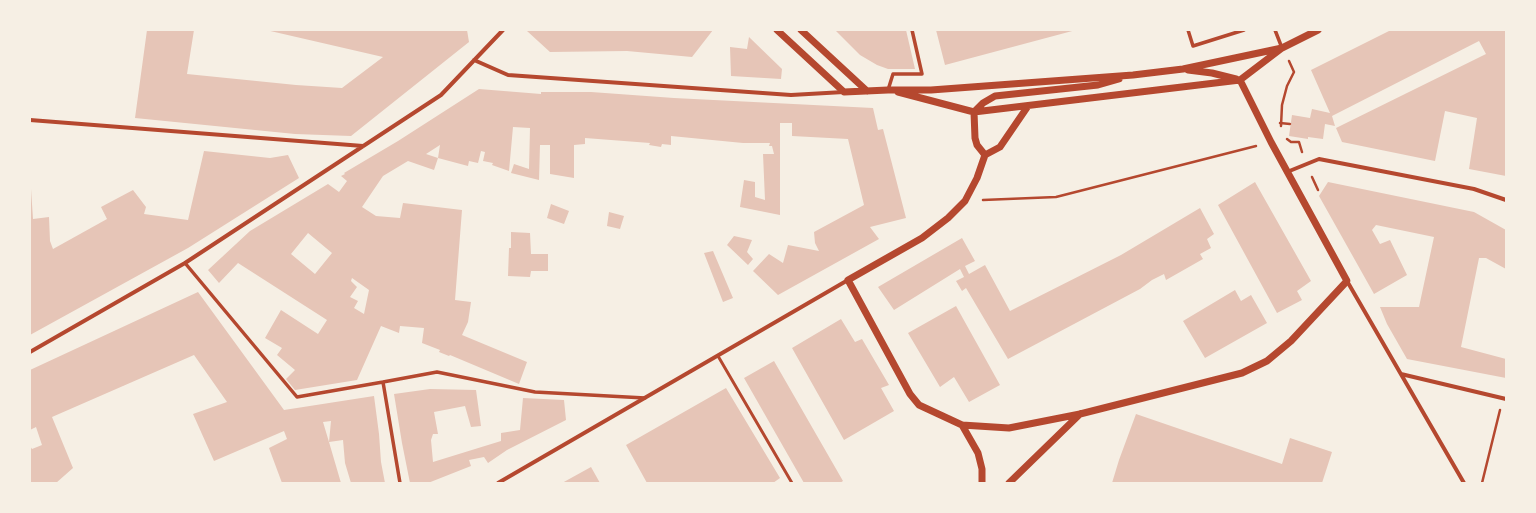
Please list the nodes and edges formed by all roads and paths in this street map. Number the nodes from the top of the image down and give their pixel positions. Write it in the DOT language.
graph roads {
  1 [pos="503,30"];
  2 [pos="777,30"];
  3 [pos="801,30"];
  4 [pos="912,30"];
  5 [pos="1188,30"];
  6 [pos="1244,30"];
  7 [pos="1275,30"];
  8 [pos="1318,30"];
  9 [pos="1282,48"];
  10 [pos="474,60"];
  11 [pos="1183,69"];
  12 [pos="1133,75"];
  13 [pos="1240,80"];
  14 [pos="888,90"];
  15 [pos="867,91"];
  16 [pos="844,92"];
  17 [pos="1028,106"];
  18 [pos="974,112"];
  19 [pos="30,120"];
  20 [pos="1280,123"];
  21 [pos="1290,124"];
  22 [pos="1284,138"];
  23 [pos="1271,142"];
  24 [pos="364,146"];
  25 [pos="985,155"];
  26 [pos="1307,164"];
  27 [pos="1287,172"];
  28 [pos="1318,190"];
  29 [pos="1506,200"];
  30 [pos="965,201"];
  31 [pos="185,263"];
  32 [pos="848,280"];
  33 [pos="1347,281"];
  34 [pos="30,352"];
  35 [pos="718,356"];
  36 [pos="1401,374"];
  37 [pos="383,382"];
  38 [pos="645,398"];
  39 [pos="1504,399"];
  40 [pos="1080,414"];
  41 [pos="962,425"];
  42 [pos="400,483"];
  43 [pos="498,483"];
  44 [pos="792,483"];
  45 [pos="982,483"];
  46 [pos="1008,483"];
  47 [pos="1464,483"];
  48 [pos="1482,483"];
  1 -- 10 [label="street"];
  2 -- 16 [label="street"];
  3 -- 15 [label="street"];
  4 -- 14 [label="street"];
  5 -- 6 [label="street"];
  7 -- 9 [label="street"];
  8 -- 9 [label="street"];
  9 -- 11 [label="street"];
  9 -- 13 [label="street"];
  9 -- 20 [label="path"];
  10 -- 16 [label="street"];
  10 -- 24 [label="street"];
  11 -- 12 [label="street"];
  11 -- 13 [label="street"];
  12 -- 14 [label="street"];
  12 -- 18 [label="street"];
  13 -- 17 [label="street"];
  13 -- 23 [label="street"];
  14 -- 15 [label="street"];
  14 -- 18 [label="street"];
  15 -- 16 [label="street"];
  17 -- 18 [label="street"];
  17 -- 25 [label="street"];
  18 -- 25 [label="street"];
  19 -- 24 [label="street"];
  20 -- 21 [label="path"];
  20 -- 22 [label="path"];
  22 -- 23 [label="path"];
  22 -- 26 [label="path"];
  23 -- 27 [label="street"];
  23 -- 30 [label="path"];
  24 -- 31 [label="street"];
  25 -- 30 [label="street"];
  26 -- 27 [label="street"];
  26 -- 28 [label="path"];
  26 -- 29 [label="street"];
  27 -- 33 [label="street"];
  30 -- 32 [label="street"];
  31 -- 34 [label="street"];
  31 -- 37 [label="street"];
  32 -- 35 [label="street"];
  32 -- 41 [label="street"];
  33 -- 36 [label="street"];
  33 -- 40 [label="street"];
  35 -- 38 [label="street"];
  35 -- 44 [label="lane"];
  36 -- 39 [label="street"];
  36 -- 47 [label="street"];
  37 -- 38 [label="street"];
  37 -- 42 [label="street"];
  38 -- 43 [label="street"];
  39 -- 48 [label="path"];
  40 -- 41 [label="street"];
  40 -- 46 [label="street"];
  41 -- 45 [label="street"];
}
